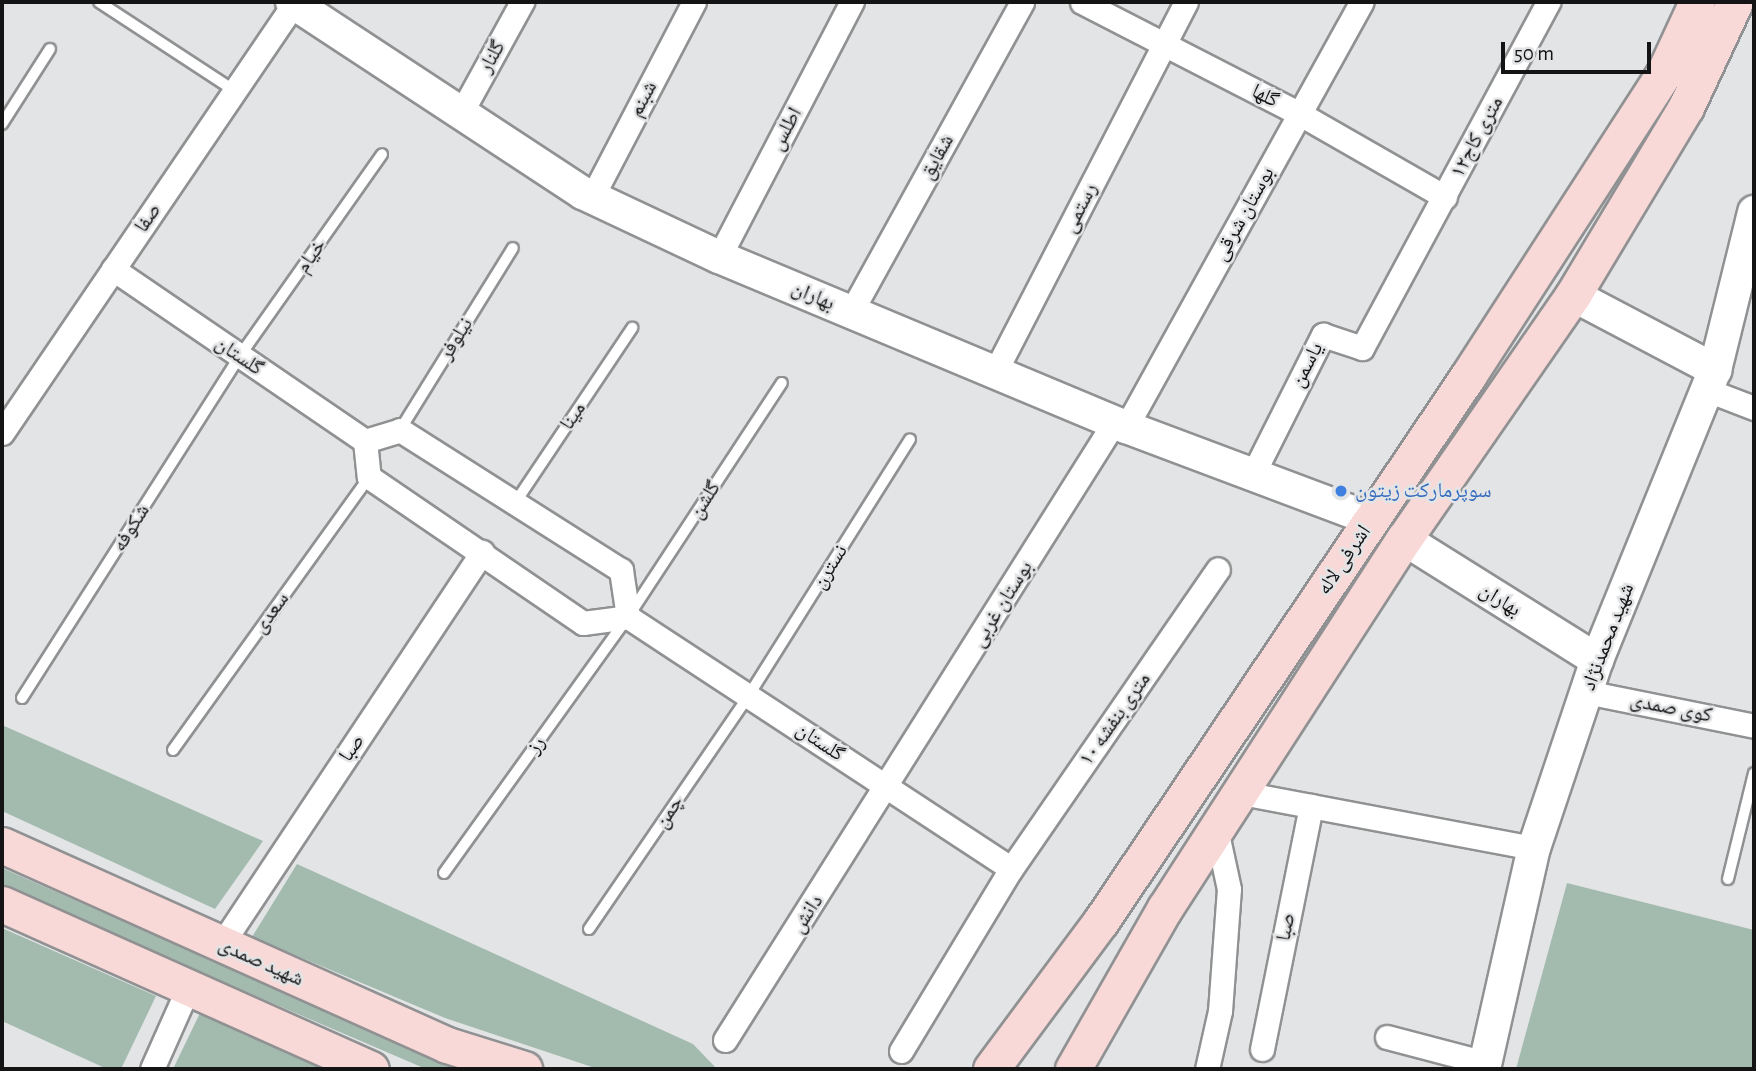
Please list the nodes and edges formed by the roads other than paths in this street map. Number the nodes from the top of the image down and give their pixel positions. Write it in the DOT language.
graph roads {
  1 [pos="99,2"];
  2 [pos="294,2"];
  3 [pos="522,2"];
  4 [pos="694,2"];
  5 [pos="852,2"];
  6 [pos="1023,2"];
  7 [pos="1083,2"];
  8 [pos="1186,2"];
  9 [pos="1362,2"];
  10 [pos="1548,2"];
  11 [pos="1698,2"];
  12 [pos="1735,2"];
  13 [pos="1165,44"];
  14 [pos="50,49"];
  15 [pos="235,92"];
  16 [pos="461,113"];
  17 [pos="1300,114"];
  18 [pos="2,124"];
  19 [pos="382,154"];
  20 [pos="592,197"];
  21 [pos="1445,197"];
  22 [pos="1754,212"];
  23 [pos="513,248"];
  24 [pos="719,257"];
  25 [pos="113,268"];
  26 [pos="1573,295"];
  27 [pos="851,312"];
  28 [pos="632,328"];
  29 [pos="239,357"];
  30 [pos="995,372"];
  31 [pos="1711,380"];
  32 [pos="782,383"];
  33 [pos="1754,408"];
  34 [pos="1121,424"];
  35 [pos="400,430"];
  36 [pos="2,433"];
  37 [pos="911,439"];
  38 [pos="365,441"];
  39 [pos="1253,474"];
  40 [pos="369,477"];
  41 [pos="514,503"];
  42 [pos="1371,519"];
  43 [pos="1404,539"];
  44 [pos="482,552"];
  45 [pos="1219,569"];
  46 [pos="628,617"];
  47 [pos="1597,660"];
  48 [pos="1586,692"];
  49 [pos="750,695"];
  50 [pos="22,698"];
  51 [pos="1754,726"];
  52 [pos="173,750"];
  53 [pos="1754,774"];
  54 [pos="888,787"];
  55 [pos="1242,793"];
  56 [pos="1311,806"];
  57 [pos="1216,829"];
  58 [pos="2,845"];
  59 [pos="1534,848"];
  60 [pos="1011,869"];
  61 [pos="444,873"];
  62 [pos="1728,879"];
  63 [pos="2,904"];
  64 [pos="589,929"];
  65 [pos="221,945"];
  66 [pos="189,986"];
  67 [pos="1387,1037"];
  68 [pos="725,1040"];
  69 [pos="1262,1049"];
  70 [pos="901,1051"];
  71 [pos="1485,1066"];
  72 [pos="152,1069"];
  73 [pos="371,1069"];
  74 [pos="524,1069"];
  75 [pos="992,1069"];
  76 [pos="1073,1069"];
  77 [pos="1207,1069"];
  1 -- 15 [label="lane"];
  2 -- 15 [label="street, صفا"];
  2 -- 16 [label="main road, بهاران"];
  3 -- 16 [label="street, گلنار"];
  4 -- 20 [label="street, شبنم"];
  5 -- 24 [label="street, اطلس"];
  6 -- 27 [label="street, شقایق"];
  7 -- 13 [label="street, گلها"];
  8 -- 13 [label="street, رستمی"];
  9 -- 17 [label="street, بوستان شرقی"];
  10 -- 21 [label="street, ۱۲متری کاج"];
  11 -- 42 [label="main road, اشرفی لاله"];
  12 -- 26 [label="main road, اشرفی لاله"];
  13 -- 17 [label="street, گلها"];
  13 -- 30 [label="street, رستمی"];
  14 -- 18 [label="lane"];
  15 -- 25 [label="street, صفا"];
  16 -- 20 [label="main road, بهاران"];
  17 -- 21 [label="street, گلها"];
  17 -- 34 [label="street, بوستان شرقی"];
  19 -- 29 [label="lane, خیام"];
  20 -- 24 [label="main road, بهاران"];
  21 -- 39 [label="street, یاسمن"];
  22 -- 31 [label="main road, شهید محمدنژاد"];
  23 -- 35 [label="lane, نیلوفر"];
  24 -- 27 [label="main road, بهاران"];
  25 -- 29 [label="street, گلستان"];
  25 -- 36 [label="street, صفا"];
  26 -- 31 [label="main road"];
  26 -- 43 [label="main road, اشرفی لاله"];
  27 -- 30 [label="main road, بهاران"];
  28 -- 41 [label="lane, مینا"];
  29 -- 38 [label="street, گلستان"];
  29 -- 50 [label="lane, شکوفه"];
  30 -- 34 [label="main road, بهاران"];
  31 -- 33 [label="street"];
  31 -- 47 [label="main road, شهید محمدنژاد"];
  32 -- 46 [label="lane, گلشن"];
  34 -- 39 [label="main road, بهاران"];
  34 -- 54 [label="street, بوستان غربی"];
  35 -- 38 [label="street"];
  35 -- 41 [label="street"];
  37 -- 49 [label="lane, نسترن"];
  38 -- 40 [label="street"];
  39 -- 42 [label="main road, بهاران"];
  40 -- 44 [label="street"];
  40 -- 52 [label="lane, سعدی"];
  41 -- 46 [label="street"];
  42 -- 75 [label="main road, اشرفی لاله"];
  43 -- 47 [label="main road, بهاران"];
  43 -- 55 [label="main road, اشرفی لاله"];
  44 -- 46 [label="street"];
  44 -- 65 [label="street, صبا"];
  45 -- 60 [label="street, ۱۰ متری بنفشه"];
  46 -- 49 [label="street, گلستان"];
  46 -- 61 [label="lane, رز"];
  47 -- 48 [label="main road, شهید محمدنژاد"];
  48 -- 51 [label="street, کوی صمدی"];
  48 -- 59 [label="main road, شهید محمدنژاد"];
  49 -- 54 [label="street, گلستان"];
  49 -- 64 [label="lane, چمن"];
  53 -- 62 [label="lane"];
  54 -- 60 [label="street, گلستان"];
  54 -- 68 [label="street, دانش"];
  55 -- 56 [label="street"];
  55 -- 57 [label="main road, اشرفی لاله"];
  56 -- 59 [label="street"];
  56 -- 69 [label="street, صبا"];
  57 -- 76 [label="main road, اشرفی لاله"];
  57 -- 77 [label="street"];
  58 -- 65 [label="main road, شهید صمدی"];
  59 -- 71 [label="main road, شهید محمدنژاد"];
  60 -- 70 [label="street, ۱۰ متری بنفشه"];
  63 -- 66 [label="main road"];
  65 -- 74 [label="main road, شهید صمدی"];
  66 -- 72 [label="street"];
  66 -- 73 [label="main road"];
  67 -- 71 [label="street"];
}
